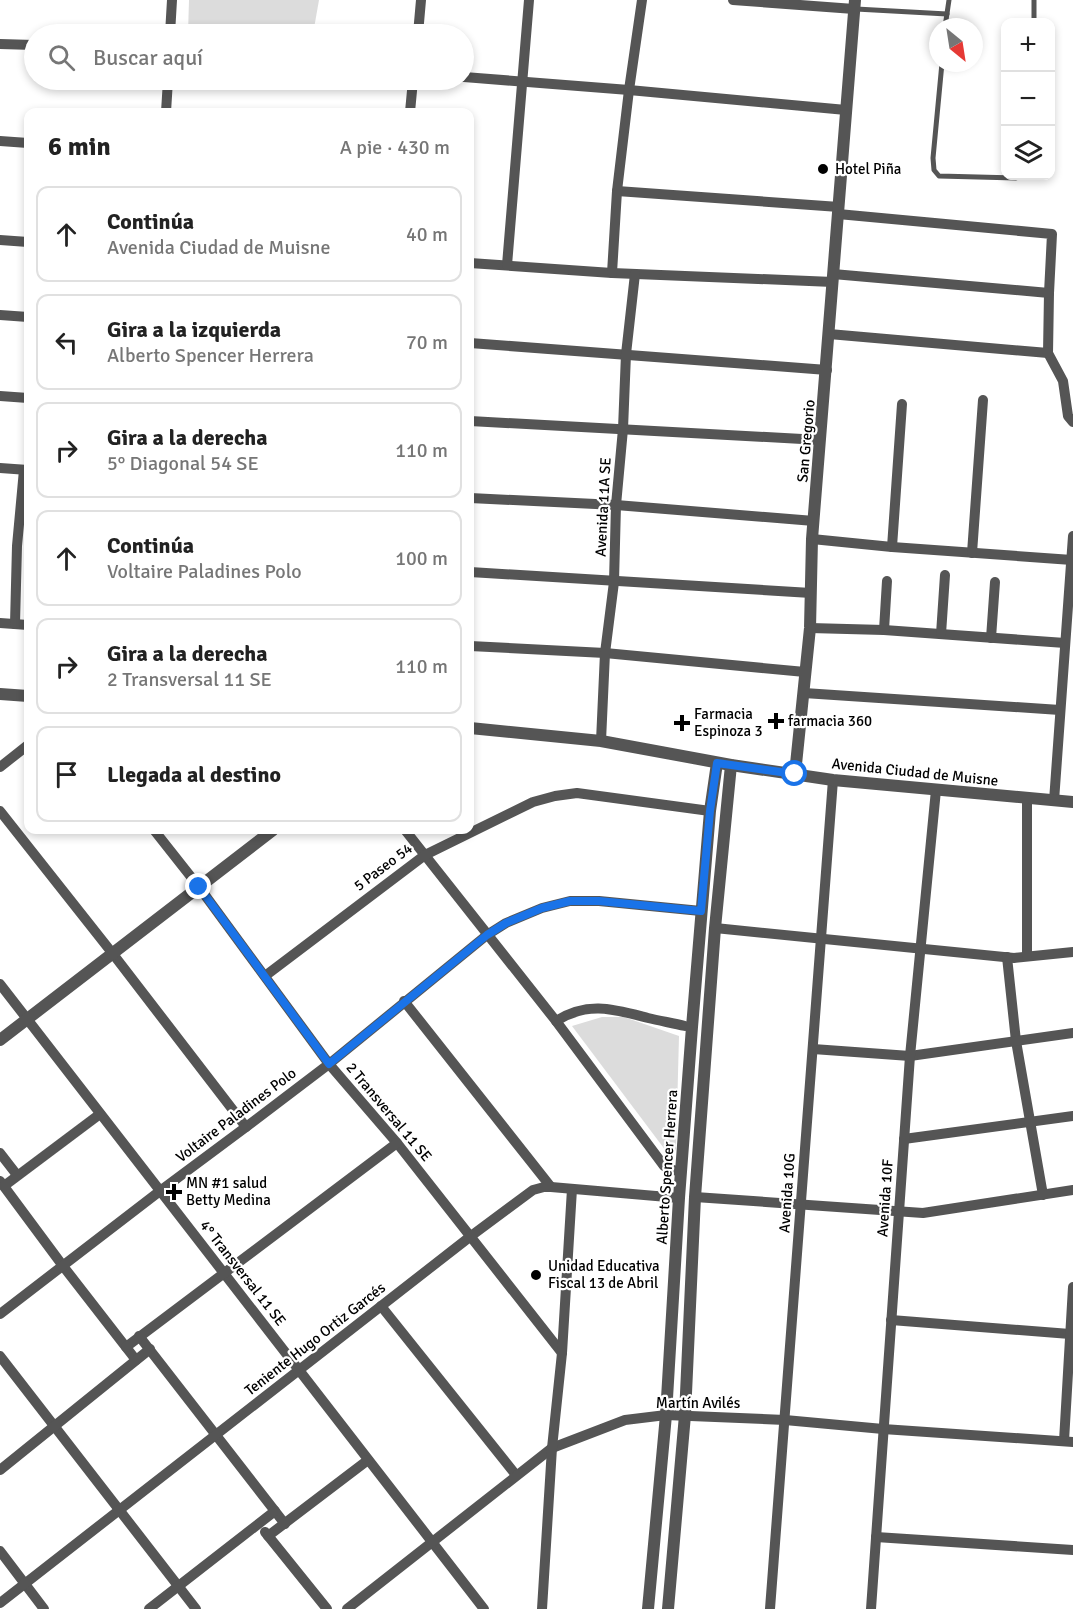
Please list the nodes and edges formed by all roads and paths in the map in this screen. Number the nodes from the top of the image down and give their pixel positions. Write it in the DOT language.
graph roads {
  1 [pos="172,0"];
  2 [pos="421,0"];
  3 [pos="529,0"];
  4 [pos="642,0"];
  5 [pos="733,0"];
  6 [pos="950,0"];
  7 [pos="1034,0"];
  8 [pos="855,4"];
  9 [pos="947,14"];
  10 [pos="946,18"];
  11 [pos="1034,18"];
  12 [pos="171,24"];
  13 [pos="418,24"];
  14 [pos="0,44"];
  15 [pos="24,45"];
  16 [pos="941,72"];
  17 [pos="474,78"];
  18 [pos="523,81"];
  19 [pos="167,90"];
  20 [pos="412,90"];
  21 [pos="629,90"];
  22 [pos="166,108"];
  23 [pos="410,108"];
  24 [pos="846,110"];
  25 [pos="0,141"];
  26 [pos="24,143"];
  27 [pos="1001,178"];
  28 [pos="617,191"];
  29 [pos="838,211"];
  30 [pos="0,240"];
  31 [pos="24,242"];
  32 [pos="474,263"];
  33 [pos="507,265"];
  34 [pos="612,273"];
  35 [pos="635,274"];
  36 [pos="833,278"];
  37 [pos="1049,293"];
  38 [pos="0,315"];
  39 [pos="24,317"];
  40 [pos="829,334"];
  41 [pos="474,343"];
  42 [pos="1048,353"];
  43 [pos="626,354"];
  44 [pos="827,370"];
  45 [pos="0,396"];
  46 [pos="24,398"];
  47 [pos="983,400"];
  48 [pos="902,404"];
  49 [pos="474,422"];
  50 [pos="1073,422"];
  51 [pos="623,429"];
  52 [pos="820,440"];
  53 [pos="0,468"];
  54 [pos="24,470"];
  55 [pos="474,498"];
  56 [pos="616,506"];
  57 [pos="24,521"];
  58 [pos="814,521"];
  59 [pos="1073,536"];
  60 [pos="812,539"];
  61 [pos="23,546"];
  62 [pos="892,547"];
  63 [pos="972,553"];
  64 [pos="1072,560"];
  65 [pos="474,572"];
  66 [pos="945,575"];
  67 [pos="887,581"];
  68 [pos="614,582"];
  69 [pos="995,582"];
  70 [pos="811,593"];
  71 [pos="0,623"];
  72 [pos="15,624"];
  73 [pos="24,625"];
  74 [pos="810,628"];
  75 [pos="884,630"];
  76 [pos="940,634"];
  77 [pos="991,638"];
  78 [pos="1065,644"];
  79 [pos="474,646"];
  80 [pos="605,653"];
  81 [pos="805,672"];
  82 [pos="1068,688"];
  83 [pos="804,693"];
  84 [pos="0,694"];
  85 [pos="24,696"];
  86 [pos="1060,710"];
  87 [pos="474,728"];
  88 [pos="601,741"];
  89 [pos="24,748"];
  90 [pos="717,763"];
  91 [pos="731,765"];
  92 [pos="0,767"];
  93 [pos="795,774"];
  94 [pos="833,780"];
  95 [pos="936,790"];
  96 [pos="1027,798"];
  97 [pos="1054,801"];
  98 [pos="1073,802"];
  99 [pos="0,811"];
  100 [pos="710,811"];
  101 [pos="474,831"];
  102 [pos="157,834"];
  103 [pos="268,834"];
  104 [pos="408,834"];
  105 [pos="468,834"];
  106 [pos="425,855"];
  107 [pos="199,887"];
  108 [pos="701,911"];
  109 [pos="715,928"];
  110 [pos="487,935"];
  111 [pos="821,939"];
  112 [pos="920,949"];
  113 [pos="1073,952"];
  114 [pos="113,954"];
  115 [pos="1026,956"];
  116 [pos="1007,957"];
  117 [pos="265,976"];
  118 [pos="0,984"];
  119 [pos="405,1001"];
  120 [pos="27,1019"];
  121 [pos="556,1022"];
  122 [pos="685,1026"];
  123 [pos="1073,1033"];
  124 [pos="0,1040"];
  125 [pos="1016,1041"];
  126 [pos="813,1049"];
  127 [pos="909,1056"];
  128 [pos="329,1064"];
  129 [pos="100,1114"];
  130 [pos="1073,1116"];
  131 [pos="1030,1122"];
  132 [pos="246,1127"];
  133 [pos="904,1139"];
  134 [pos="397,1143"];
  135 [pos="2,1159"];
  136 [pos="681,1172"];
  137 [pos="17,1175"];
  138 [pos="2,1183"];
  139 [pos="551,1187"];
  140 [pos="572,1189"];
  141 [pos="1073,1190"];
  142 [pos="159,1191"];
  143 [pos="1043,1195"];
  144 [pos="695,1197"];
  145 [pos="679,1198"];
  146 [pos="801,1204"];
  147 [pos="899,1211"];
  148 [pos="471,1236"];
  149 [pos="63,1266"];
  150 [pos="223,1273"];
  151 [pos="1073,1287"];
  152 [pos="1073,1299"];
  153 [pos="381,1306"];
  154 [pos="0,1314"];
  155 [pos="891,1320"];
  156 [pos="1070,1334"];
  157 [pos="139,1336"];
  158 [pos="126,1347"];
  159 [pos="150,1349"];
  160 [pos="562,1353"];
  161 [pos="0,1356"];
  162 [pos="136,1360"];
  163 [pos="299,1370"];
  164 [pos="666,1415"];
  165 [pos="685,1415"];
  166 [pos="785,1420"];
  167 [pos="55,1427"];
  168 [pos="883,1429"];
  169 [pos="216,1435"];
  170 [pos="1068,1441"];
  171 [pos="552,1448"];
  172 [pos="368,1460"];
  173 [pos="0,1470"];
  174 [pos="516,1475"];
  175 [pos="119,1510"];
  176 [pos="275,1511"];
  177 [pos="259,1524"];
  178 [pos="285,1524"];
  179 [pos="268,1536"];
  180 [pos="876,1537"];
  181 [pos="432,1542"];
  182 [pos="1073,1550"];
  183 [pos="0,1551"];
  184 [pos="24,1584"];
  185 [pos="179,1586"];
  186 [pos="0,1603"];
  187 [pos="44,1609"];
  188 [pos="149,1609"];
  189 [pos="196,1609"];
  190 [pos="327,1609"];
  191 [pos="347,1609"];
  192 [pos="484,1609"];
  193 [pos="542,1609"];
  194 [pos="648,1609"];
  195 [pos="668,1609"];
  196 [pos="771,1609"];
  197 [pos="871,1609"];
  1 -- 12 [label="street"];
  2 -- 13 [label="street"];
  3 -- 18 [label="street"];
  4 -- 21 [label="street"];
  5 -- 8 [label="street"];
  6 -- 9 [label="lane"];
  7 -- 11 [label="lane"];
  8 -- 9 [label="lane"];
  8 -- 24 [label="street"];
  9 -- 10 [label="lane"];
  14 -- 15 [label="street"];
  16 -- 27 [label="lane"];
  17 -- 18 [label="street"];
  18 -- 21 [label="street"];
  18 -- 33 [label="street"];
  19 -- 22 [label="street"];
  20 -- 23 [label="street"];
  21 -- 24 [label="street"];
  21 -- 28 [label="street"];
  24 -- 29 [label="street, San Gregorio"];
  25 -- 26 [label="street"];
  28 -- 29 [label="street"];
  28 -- 34 [label="street"];
  29 -- 36 [label="street, San Gregorio"];
  29 -- 37 [label="street"];
  30 -- 31 [label="street"];
  32 -- 33 [label="street"];
  33 -- 34 [label="street"];
  34 -- 35 [label="street"];
  35 -- 36 [label="street"];
  35 -- 43 [label="street, Avenida 11A SE"];
  36 -- 37 [label="street"];
  36 -- 40 [label="street, San Gregorio"];
  37 -- 42 [label="street"];
  38 -- 39 [label="street"];
  40 -- 42 [label="street"];
  40 -- 44 [label="street, San Gregorio"];
  41 -- 43 [label="street"];
  42 -- 50 [label="street"];
  43 -- 44 [label="street"];
  43 -- 51 [label="street, Avenida 11A SE"];
  44 -- 52 [label="street, San Gregorio"];
  45 -- 46 [label="street"];
  47 -- 63 [label="street"];
  48 -- 62 [label="street"];
  49 -- 51 [label="street"];
  51 -- 52 [label="street"];
  51 -- 56 [label="street, Avenida 11A SE"];
  52 -- 58 [label="street, San Gregorio"];
  53 -- 54 [label="street"];
  55 -- 56 [label="street"];
  56 -- 58 [label="street"];
  56 -- 68 [label="street, Avenida 11A SE"];
  57 -- 61 [label="street"];
  58 -- 60 [label="street, San Gregorio"];
  59 -- 64 [label="street"];
  60 -- 62 [label="street"];
  60 -- 70 [label="street, San Gregorio"];
  61 -- 72 [label="street"];
  62 -- 63 [label="street"];
  63 -- 64 [label="street"];
  64 -- 78 [label="street"];
  65 -- 68 [label="street"];
  66 -- 76 [label="street"];
  67 -- 75 [label="street"];
  68 -- 70 [label="street"];
  68 -- 80 [label="street, Avenida 11A SE"];
  69 -- 77 [label="street"];
  70 -- 74 [label="street, San Gregorio"];
  71 -- 72 [label="street"];
  72 -- 73 [label="street"];
  74 -- 75 [label="street"];
  74 -- 81 [label="street, San Gregorio"];
  75 -- 76 [label="street"];
  76 -- 77 [label="street"];
  77 -- 78 [label="street"];
  78 -- 82 [label="street"];
  79 -- 80 [label="street"];
  80 -- 81 [label="street"];
  80 -- 88 [label="street, Avenida 11A SE"];
  81 -- 83 [label="street, San Gregorio"];
  82 -- 86 [label="street"];
  83 -- 86 [label="street"];
  83 -- 93 [label="street, San Gregorio"];
  84 -- 85 [label="street"];
  86 -- 97 [label="street"];
  87 -- 88 [label="street, Avenida Ciudad de Muisne"];
  88 -- 90 [label="street, Avenida Ciudad de Muisne"];
  89 -- 92 [label="street"];
  90 -- 91 [label="street, Avenida Ciudad de Muisne"];
  90 -- 100 [label="street, Alberto Spencer Herrera"];
  91 -- 93 [label="street, Avenida Ciudad de Muisne"];
  91 -- 109 [label="street, Alberto Spencer Herrera"];
  93 -- 94 [label="street, Avenida Ciudad de Muisne"];
  94 -- 95 [label="street, Avenida Ciudad de Muisne"];
  94 -- 111 [label="street, Avenida 10G"];
  95 -- 96 [label="street, Avenida Ciudad de Muisne"];
  95 -- 112 [label="street, Avenida 10F"];
  96 -- 97 [label="street, Avenida Ciudad de Muisne"];
  96 -- 115 [label="street"];
  97 -- 98 [label="street, Avenida Ciudad de Muisne"];
  99 -- 114 [label="street"];
  100 -- 101 [label="street, 5 Paseo 54"];
  100 -- 108 [label="street, Alberto Spencer Herrera"];
  102 -- 107 [label="street, 2 Transversal 11 SE"];
  103 -- 107 [label="street"];
  104 -- 106 [label="street"];
  105 -- 106 [label="street, 5 Paseo 54"];
  106 -- 110 [label="street"];
  106 -- 117 [label="street, 5 Paseo 54"];
  107 -- 114 [label="street"];
  107 -- 117 [label="street, 2 Transversal 11 SE"];
  108 -- 110 [label="street, Voltaire Paladines Polo"];
  108 -- 136 [label="street, Alberto Spencer Herrera"];
  109 -- 111 [label="street"];
  109 -- 144 [label="street, Alberto Spencer Herrera"];
  110 -- 119 [label="street, Voltaire Paladines Polo"];
  110 -- 121 [label="street"];
  111 -- 112 [label="street"];
  111 -- 126 [label="street, Avenida 10G"];
  112 -- 116 [label="street"];
  112 -- 127 [label="street, Avenida 10F"];
  113 -- 115 [label="street"];
  114 -- 120 [label="street"];
  114 -- 132 [label="street"];
  115 -- 116 [label="street"];
  116 -- 125 [label="street"];
  117 -- 128 [label="street, 2 Transversal 11 SE"];
  118 -- 120 [label="street, 4° Transversal 11 SE"];
  119 -- 128 [label="street, Voltaire Paladines Polo"];
  119 -- 139 [label="street"];
  120 -- 124 [label="street"];
  120 -- 129 [label="street, 4° Transversal 11 SE"];
  121 -- 122 [label="street"];
  121 -- 136 [label="street"];
  123 -- 125 [label="street"];
  125 -- 127 [label="street"];
  125 -- 131 [label="street"];
  126 -- 127 [label="street"];
  126 -- 146 [label="street, Avenida 10G"];
  127 -- 133 [label="street, Avenida 10F"];
  128 -- 132 [label="street, Voltaire Paladines Polo"];
  128 -- 134 [label="street, 2 Transversal 11 SE"];
  129 -- 137 [label="street"];
  129 -- 142 [label="street, 4° Transversal 11 SE"];
  130 -- 131 [label="street"];
  131 -- 133 [label="street"];
  131 -- 143 [label="street"];
  132 -- 142 [label="street, Voltaire Paladines Polo"];
  133 -- 147 [label="street, Avenida 10F"];
  134 -- 148 [label="street, 2 Transversal 11 SE"];
  134 -- 150 [label="street"];
  135 -- 137 [label="street"];
  136 -- 145 [label="street, Alberto Spencer Herrera"];
  137 -- 138 [label="street"];
  138 -- 149 [label="street"];
  139 -- 140 [label="street, Teniente Hugo Ortiz Garcés"];
  139 -- 148 [label="street, Teniente Hugo Ortiz Garcés"];
  140 -- 145 [label="street, Teniente Hugo Ortiz Garcés"];
  140 -- 160 [label="street"];
  141 -- 143 [label="street"];
  142 -- 149 [label="street, Voltaire Paladines Polo"];
  142 -- 150 [label="street, 4° Transversal 11 SE"];
  143 -- 147 [label="street"];
  144 -- 146 [label="street"];
  144 -- 165 [label="street, Alberto Spencer Herrera"];
  145 -- 164 [label="street, Alberto Spencer Herrera"];
  146 -- 147 [label="street"];
  146 -- 166 [label="street, Avenida 10G"];
  147 -- 155 [label="street, Avenida 10F"];
  148 -- 153 [label="street, Teniente Hugo Ortiz Garcés"];
  148 -- 160 [label="street, 2 Transversal 11 SE"];
  149 -- 154 [label="street, Voltaire Paladines Polo"];
  149 -- 158 [label="street"];
  150 -- 157 [label="street"];
  150 -- 163 [label="street, 4° Transversal 11 SE"];
  151 -- 152 [label="street"];
  152 -- 156 [label="street"];
  153 -- 163 [label="street, Teniente Hugo Ortiz Garcés"];
  153 -- 174 [label="street"];
  155 -- 156 [label="street"];
  155 -- 168 [label="street, Avenida 10F"];
  156 -- 170 [label="street"];
  157 -- 158 [label="street"];
  157 -- 159 [label="street"];
  158 -- 162 [label="street"];
  159 -- 162 [label="street"];
  159 -- 169 [label="street"];
  160 -- 171 [label="street"];
  161 -- 167 [label="street"];
  162 -- 167 [label="street"];
  163 -- 169 [label="street, Teniente Hugo Ortiz Garcés"];
  163 -- 172 [label="street, 4° Transversal 11 SE"];
  164 -- 165 [label="street, Martín Avilés"];
  164 -- 171 [label="street, Martín Avilés"];
  164 -- 194 [label="street, Alberto Spencer Herrera"];
  165 -- 166 [label="street, Martín Avilés"];
  165 -- 195 [label="street, Alberto Spencer Herrera"];
  166 -- 168 [label="street, Martín Avilés"];
  166 -- 196 [label="street, Avenida 10G"];
  167 -- 173 [label="street"];
  167 -- 175 [label="street"];
  168 -- 170 [label="street, Martín Avilés"];
  168 -- 180 [label="street, Avenida 10F"];
  169 -- 175 [label="street, Teniente Hugo Ortiz Garcés"];
  169 -- 176 [label="street"];
  171 -- 174 [label="street, Martín Avilés"];
  171 -- 193 [label="street"];
  172 -- 178 [label="street"];
  172 -- 181 [label="street, 4° Transversal 11 SE"];
  174 -- 181 [label="street, Martín Avilés"];
  175 -- 184 [label="street, Teniente Hugo Ortiz Garcés"];
  175 -- 185 [label="street"];
  176 -- 177 [label="street"];
  176 -- 178 [label="street"];
  177 -- 179 [label="street"];
  177 -- 185 [label="street"];
  178 -- 179 [label="street"];
  179 -- 190 [label="street"];
  180 -- 182 [label="street"];
  180 -- 197 [label="street, Avenida 10F"];
  181 -- 191 [label="street, Martín Avilés"];
  181 -- 192 [label="street, 4° Transversal 11 SE"];
  183 -- 184 [label="street"];
  184 -- 186 [label="street, Teniente Hugo Ortiz Garcés"];
  184 -- 187 [label="street"];
  185 -- 188 [label="street"];
  185 -- 189 [label="street"];
}
